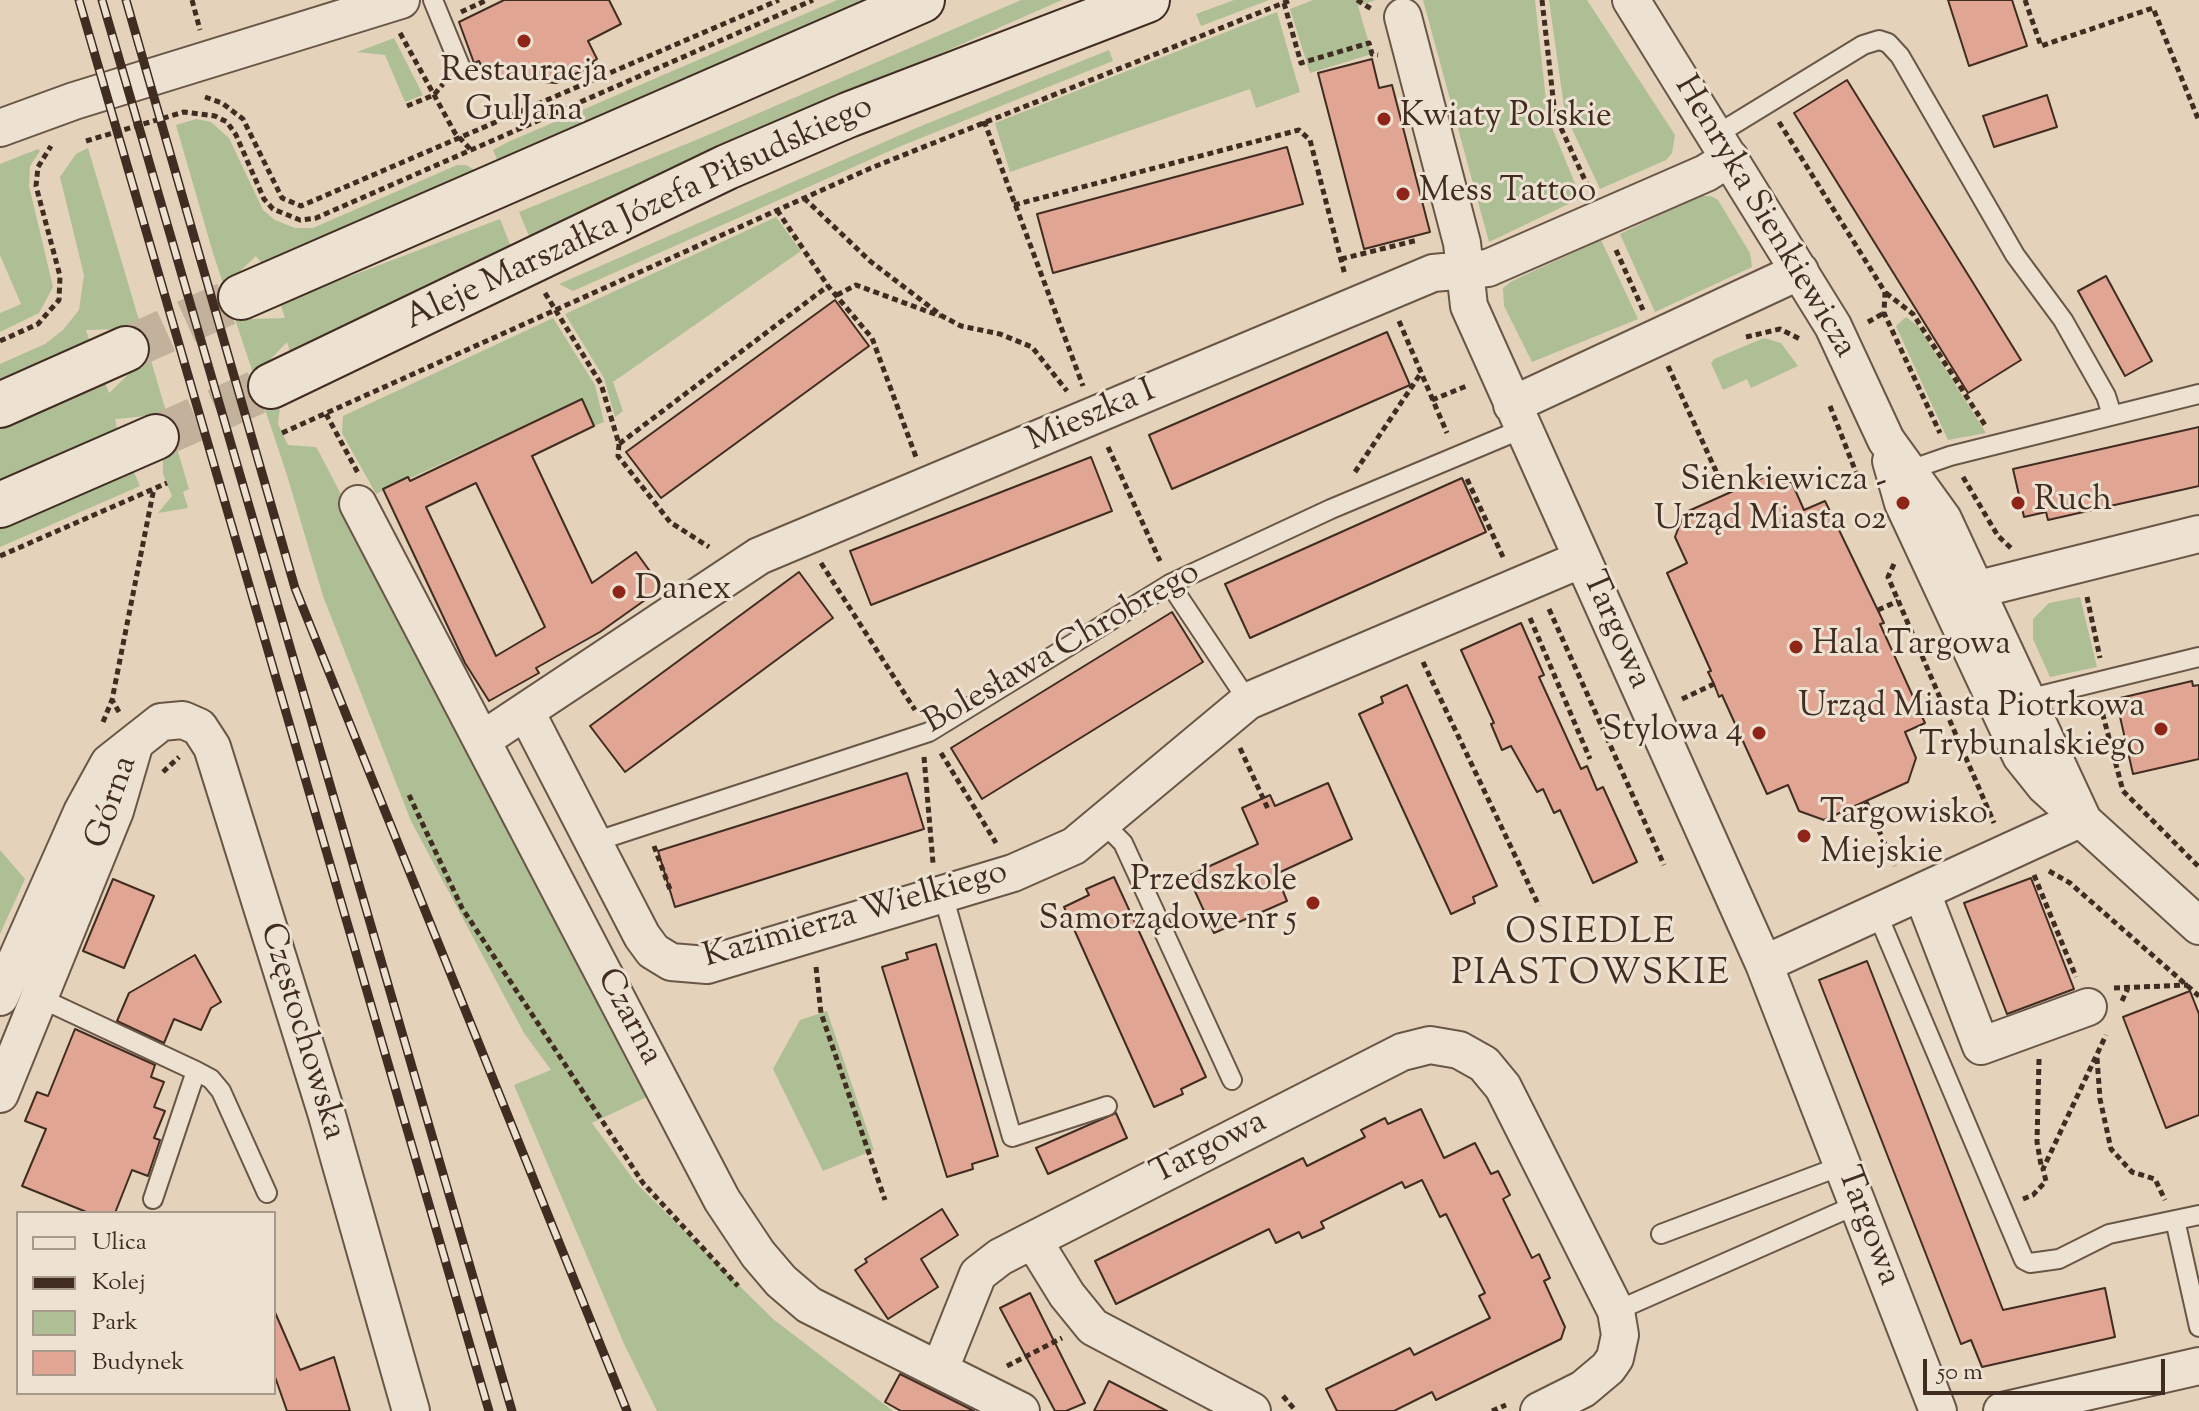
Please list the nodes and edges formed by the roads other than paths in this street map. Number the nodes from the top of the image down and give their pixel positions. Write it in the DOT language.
graph roads {
  1 [pos="433,0"];
  2 [pos="922,0"];
  3 [pos="1147,0"];
  4 [pos="1631,0"];
  5 [pos="399,14"];
  6 [pos="1403,17"];
  7 [pos="460,66"];
  8 [pos="2,119"];
  9 [pos="1729,138"];
  10 [pos="1464,268"];
  11 [pos="1800,271"];
  12 [pos="241,297"];
  13 [pos="126,349"];
  14 [pos="271,386"];
  15 [pos="2199,394"];
  16 [pos="0,405"];
  17 [pos="2112,415"];
  18 [pos="1517,417"];
  19 [pos="156,437"];
  20 [pos="1887,466"];
  21 [pos="358,504"];
  22 [pos="0,505"];
  23 [pos="2199,534"];
  24 [pos="1582,559"];
  25 [pos="1170,584"];
  26 [pos="1961,593"];
  27 [pos="2199,657"];
  28 [pos="2003,695"];
  29 [pos="1248,701"];
  30 [pos="526,712"];
  31 [pos="135,740"];
  32 [pos="482,740"];
  33 [pos="2082,818"];
  34 [pos="1104,824"];
  35 [pos="594,842"];
  36 [pos="939,886"];
  37 [pos="1916,896"];
  38 [pos="1877,913"];
  39 [pos="2199,926"];
  40 [pos="1764,964"];
  41 [pos="0,997"];
  42 [pos="38,997"];
  43 [pos="2102,1003"];
  44 [pos="196,1071"];
  45 [pos="1232,1080"];
  46 [pos="0,1094"];
  47 [pos="1107,1106"];
  48 [pos="1841,1166"];
  49 [pos="267,1193"];
  50 [pos="153,1199"];
  51 [pos="1856,1205"];
  52 [pos="2199,1215"];
  53 [pos="2175,1220"];
  54 [pos="1661,1234"];
  55 [pos="1033,1240"];
  56 [pos="1616,1311"];
  57 [pos="2199,1327"];
  58 [pos="2199,1366"];
  59 [pos="940,1369"];
  60 [pos="1262,1400"];
  61 [pos="1528,1405"];
  62 [pos="411,1411"];
  63 [pos="1021,1411"];
  64 [pos="1938,1411"];
  65 [pos="2002,1411"];
  1 -- 7 [label="lane"];
  2 -- 12 [label="main road"];
  3 -- 14 [label="main road, Aleje Marszałka Józefa Piłsudskiego"];
  4 -- 9 [label="street, Henryka Sienkiewicza"];
  5 -- 8 [label="street"];
  6 -- 10 [label="street, Targowa"];
  9 -- 10 [label="street, Mieszka I"];
  9 -- 11 [label="street, Henryka Sienkiewicza"];
  9 -- 17 [label="lane"];
  10 -- 18 [label="street, Targowa"];
  10 -- 30 [label="street, Mieszka I"];
  11 -- 18 [label="street, Bolesława Chrobrego"];
  11 -- 20 [label="street, Henryka Sienkiewicza"];
  13 -- 16 [label="main road"];
  15 -- 17 [label="lane"];
  17 -- 20 [label="lane"];
  18 -- 24 [label="street, Targowa"];
  18 -- 25 [label="lane, Bolesława Chrobrego"];
  19 -- 22 [label="main road"];
  20 -- 26 [label="street, Henryka Sienkiewicza"];
  21 -- 32 [label="street, Czarna"];
  23 -- 26 [label="street"];
  24 -- 29 [label="street, Kazimierza Wielkiego"];
  24 -- 40 [label="street, Targowa"];
  25 -- 29 [label="lane"];
  25 -- 35 [label="lane, Bolesława Chrobrego"];
  26 -- 28 [label="street, Henryka Sienkiewicza"];
  26 -- 28 [label="street, Henryka Sienkiewicza"];
  27 -- 28 [label="lane"];
  28 -- 33 [label="street, Henryka Sienkiewicza"];
  29 -- 34 [label="street, Kazimierza Wielkiego"];
  30 -- 32 [label="street, Mieszka I"];
  30 -- 35 [label="street, Kazimierza Wielkiego"];
  31 -- 41 [label="street, Górna"];
  31 -- 42 [label="street, Górna"];
  31 -- 62 [label="street, Częstochowska"];
  32 -- 59 [label="street, Czarna"];
  33 -- 37 [label="street"];
  33 -- 39 [label="street, Henryka Sienkiewicza"];
  34 -- 36 [label="street, Kazimierza Wielkiego"];
  34 -- 45 [label="lane"];
  35 -- 36 [label="street, Kazimierza Wielkiego"];
  36 -- 47 [label="lane"];
  37 -- 38 [label="street"];
  37 -- 43 [label="street"];
  38 -- 40 [label="street"];
  38 -- 53 [label="lane"];
  40 -- 48 [label="street, Targowa"];
  42 -- 44 [label="lane"];
  42 -- 46 [label="street, Górna"];
  44 -- 49 [label="lane"];
  44 -- 50 [label="lane"];
  48 -- 51 [label="street, Targowa"];
  48 -- 54 [label="lane"];
  51 -- 56 [label="lane"];
  51 -- 64 [label="street, Targowa"];
  52 -- 53 [label="lane"];
  53 -- 57 [label="lane"];
  55 -- 56 [label="street, Targowa"];
  55 -- 59 [label="street, Targowa"];
  55 -- 60 [label="street"];
  56 -- 61 [label="street, Targowa"];
  58 -- 65 [label="street"];
  59 -- 63 [label="street, Czarna"];
}
